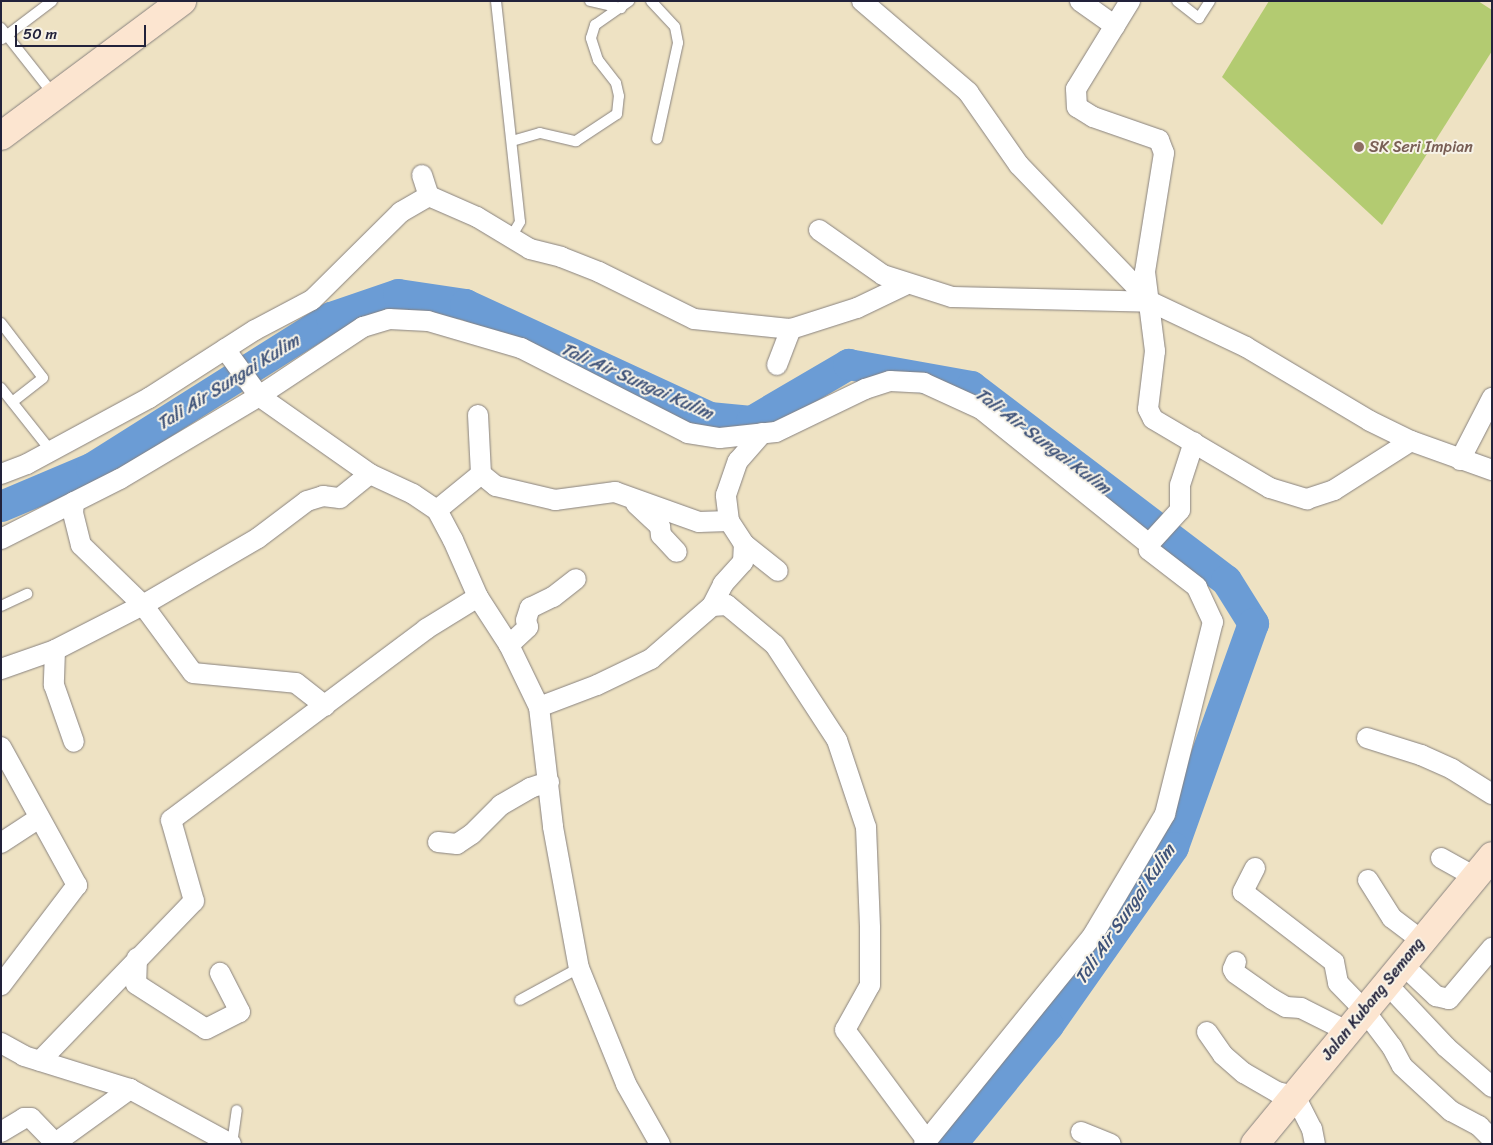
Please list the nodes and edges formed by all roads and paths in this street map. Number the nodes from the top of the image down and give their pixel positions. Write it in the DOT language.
graph roads {
  1 [pos="52,1"];
  2 [pos="182,1"];
  3 [pos="496,1"];
  4 [pos="590,1"];
  5 [pos="651,1"];
  6 [pos="862,1"];
  7 [pos="1080,1"];
  8 [pos="1130,1"];
  9 [pos="1177,1"];
  10 [pos="1210,1"];
  11 [pos="625,4"];
  12 [pos="1115,26"];
  13 [pos="3,34"];
  14 [pos="55,96"];
  15 [pos="1,136"];
  16 [pos="657,139"];
  17 [pos="512,141"];
  18 [pos="422,175"];
  19 [pos="429,196"];
  20 [pos="819,230"];
  21 [pos="511,237"];
  22 [pos="907,284"];
  23 [pos="1151,302"];
  24 [pos="1,323"];
  25 [pos="791,329"];
  26 [pos="228,353"];
  27 [pos="777,365"];
  28 [pos="1,388"];
  29 [pos="258,394"];
  30 [pos="1492,398"];
  31 [pos="12,402"];
  32 [pos="478,415"];
  33 [pos="762,433"];
  34 [pos="1411,441"];
  35 [pos="1194,442"];
  36 [pos="51,452"];
  37 [pos="1460,460"];
  38 [pos="1492,470"];
  39 [pos="1,474"];
  40 [pos="370,474"];
  41 [pos="481,474"];
  42 [pos="615,492"];
  43 [pos="74,502"];
  44 [pos="437,510"];
  45 [pos="729,521"];
  46 [pos="1,539"];
  47 [pos="1152,541"];
  48 [pos="744,544"];
  49 [pos="678,552"];
  50 [pos="778,571"];
  51 [pos="576,579"];
  52 [pos="27,594"];
  53 [pos="478,597"];
  54 [pos="143,605"];
  55 [pos="1,606"];
  56 [pos="712,606"];
  57 [pos="509,644"];
  58 [pos="55,650"];
  59 [pos="1,669"];
  60 [pos="325,706"];
  61 [pos="539,707"];
  62 [pos="1366,738"];
  63 [pos="74,742"];
  64 [pos="1,747"];
  65 [pos="549,782"];
  66 [pos="1492,794"];
  67 [pos="40,818"];
  68 [pos="438,842"];
  69 [pos="1,843"];
  70 [pos="1441,858"];
  71 [pos="1483,866"];
  72 [pos="1255,868"];
  73 [pos="1368,880"];
  74 [pos="1421,940"];
  75 [pos="1492,948"];
  76 [pos="137,958"];
  77 [pos="1236,962"];
  78 [pos="579,968"];
  79 [pos="220,973"];
  80 [pos="1394,974"];
  81 [pos="1,984"];
  82 [pos="520,1000"];
  83 [pos="1356,1021"];
  84 [pos="1207,1032"];
  85 [pos="1,1043"];
  86 [pos="40,1061"];
  87 [pos="1492,1087"];
  88 [pos="130,1089"];
  89 [pos="1295,1096"];
  90 [pos="236,1110"];
  91 [pos="1,1132"];
  92 [pos="1080,1132"];
  93 [pos="1492,1138"];
  94 [pos="925,1141"];
  95 [pos="55,1144"];
  96 [pos="231,1144"];
  97 [pos="660,1144"];
  98 [pos="1111,1144"];
  99 [pos="1255,1144"];
  100 [pos="1315,1144"];
  1 -- 13 [label="lane"];
  2 -- 14 [label="main road"];
  3 -- 17 [label="lane"];
  4 -- 11 [label="lane"];
  5 -- 16 [label="lane"];
  6 -- 23 [label="street"];
  7 -- 12 [label="street"];
  8 -- 12 [label="street"];
  9 -- 10 [label="lane"];
  11 -- 17 [label="lane"];
  12 -- 23 [label="street"];
  13 -- 14 [label="lane"];
  14 -- 15 [label="main road"];
  17 -- 21 [label="lane"];
  18 -- 19 [label="street"];
  19 -- 21 [label="street"];
  19 -- 26 [label="street"];
  20 -- 22 [label="street"];
  21 -- 25 [label="street"];
  22 -- 23 [label="street"];
  22 -- 25 [label="street"];
  23 -- 34 [label="street"];
  23 -- 35 [label="street"];
  24 -- 31 [label="lane"];
  25 -- 27 [label="street"];
  26 -- 29 [label="street"];
  26 -- 36 [label="street"];
  28 -- 31 [label="lane"];
  29 -- 33 [label="street"];
  29 -- 40 [label="street"];
  29 -- 43 [label="street"];
  30 -- 37 [label="street"];
  31 -- 36 [label="lane"];
  32 -- 41 [label="street"];
  33 -- 45 [label="street"];
  33 -- 47 [label="street"];
  34 -- 35 [label="street"];
  34 -- 37 [label="street"];
  35 -- 47 [label="street"];
  36 -- 39 [label="street"];
  37 -- 38 [label="street"];
  40 -- 44 [label="street"];
  40 -- 54 [label="street"];
  41 -- 42 [label="street"];
  41 -- 44 [label="street"];
  42 -- 45 [label="street"];
  42 -- 49 [label="street"];
  43 -- 46 [label="street"];
  43 -- 54 [label="street"];
  44 -- 53 [label="street"];
  45 -- 48 [label="street"];
  47 -- 94 [label="street"];
  48 -- 50 [label="street"];
  48 -- 56 [label="street"];
  51 -- 57 [label="street"];
  52 -- 55 [label="lane"];
  53 -- 57 [label="street"];
  53 -- 60 [label="street"];
  54 -- 58 [label="street"];
  54 -- 60 [label="street"];
  56 -- 61 [label="street"];
  56 -- 94 [label="street"];
  57 -- 61 [label="street"];
  58 -- 59 [label="street"];
  58 -- 63 [label="street"];
  60 -- 76 [label="street"];
  61 -- 65 [label="street"];
  62 -- 66 [label="street"];
  64 -- 67 [label="street"];
  65 -- 68 [label="street"];
  65 -- 78 [label="street"];
  67 -- 69 [label="street"];
  67 -- 81 [label="street"];
  70 -- 71 [label="street"];
  71 -- 74 [label="main road, Jalan Kubang Semang"];
  72 -- 83 [label="street"];
  73 -- 74 [label="street"];
  74 -- 80 [label="main road, Jalan Kubang Semang"];
  75 -- 80 [label="street"];
  76 -- 79 [label="street"];
  76 -- 86 [label="street"];
  77 -- 83 [label="street"];
  78 -- 82 [label="lane"];
  78 -- 97 [label="street"];
  80 -- 83 [label="main road, Jalan Kubang Semang"];
  80 -- 87 [label="street"];
  83 -- 89 [label="main road, Jalan Kubang Semang"];
  83 -- 93 [label="street"];
  84 -- 89 [label="street"];
  85 -- 86 [label="street"];
  86 -- 88 [label="street"];
  88 -- 95 [label="street"];
  88 -- 96 [label="street"];
  89 -- 99 [label="main road, Jalan Kubang Semang"];
  89 -- 100 [label="street"];
  90 -- 96 [label="lane"];
  91 -- 95 [label="street"];
  92 -- 98 [label="street"];
}
